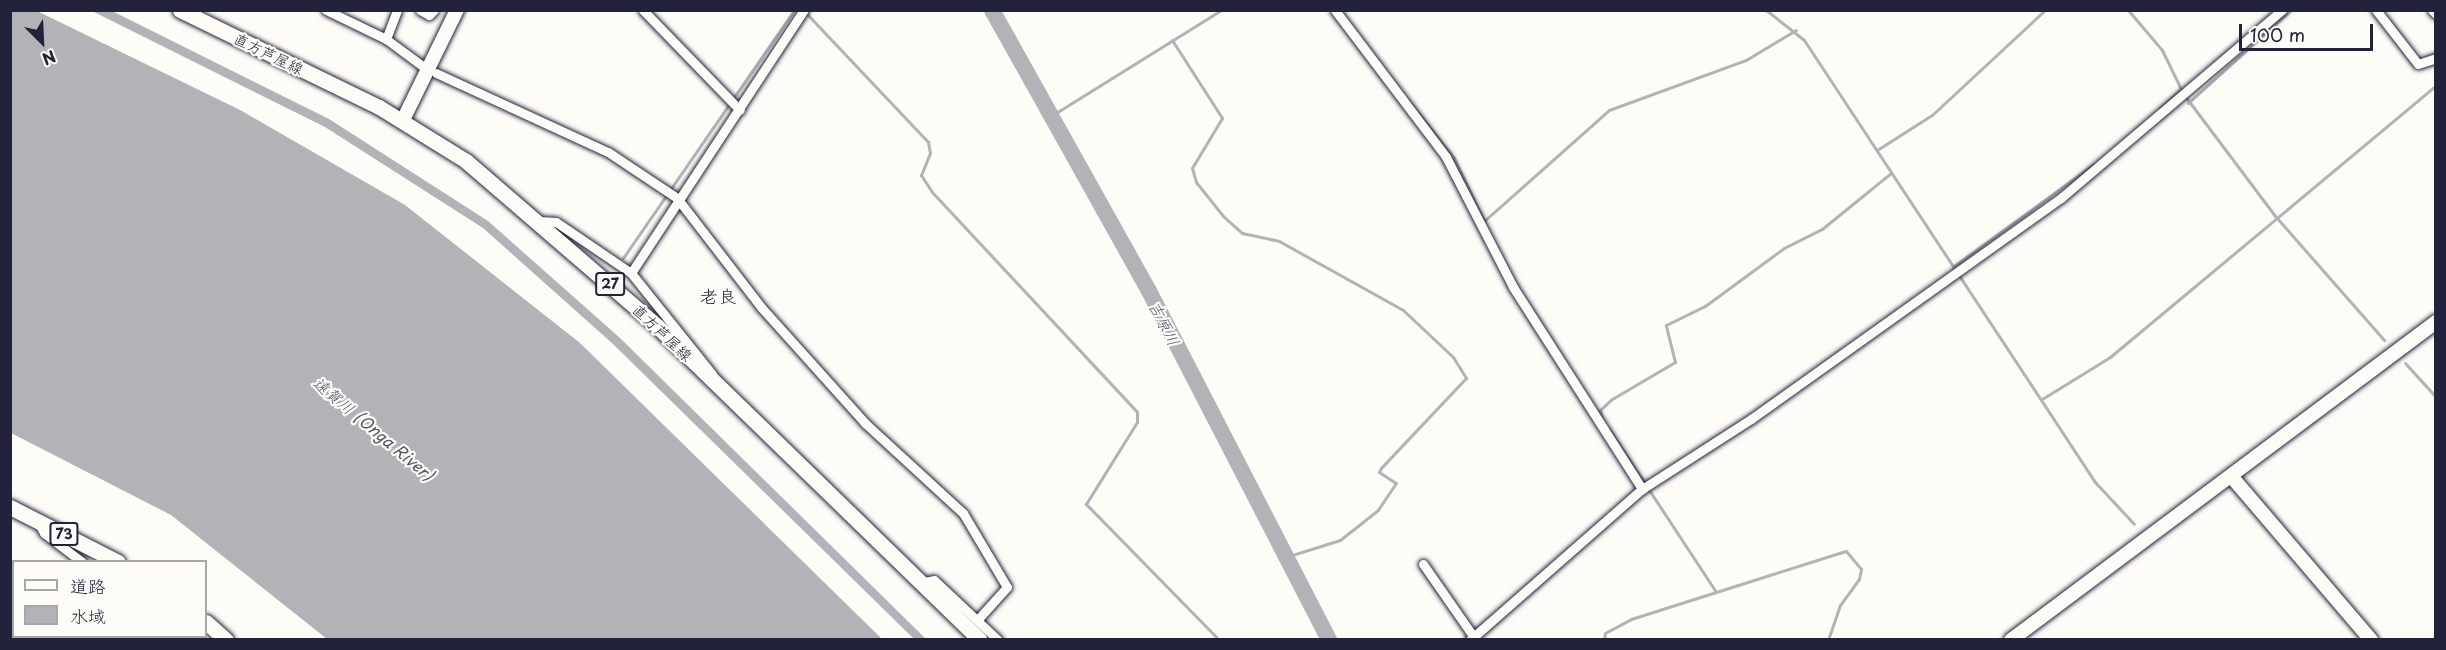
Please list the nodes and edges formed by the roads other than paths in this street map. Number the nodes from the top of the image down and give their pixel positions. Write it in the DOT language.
graph roads {
  1 [pos="326,10"];
  2 [pos="397,10"];
  3 [pos="420,10"];
  4 [pos="434,10"];
  5 [pos="457,10"];
  6 [pos="643,10"];
  7 [pos="804,10"];
  8 [pos="1335,10"];
  9 [pos="2282,10"];
  10 [pos="2376,10"];
  11 [pos="2432,10"];
  12 [pos="181,11"];
  13 [pos="2436,14"];
  14 [pos="386,39"];
  15 [pos="2436,58"];
  16 [pos="421,65"];
  17 [pos="436,73"];
  18 [pos="740,110"];
  19 [pos="403,120"];
  20 [pos="677,198"];
  21 [pos="539,221"];
  22 [pos="631,273"];
  23 [pos="2436,322"];
  24 [pos="714,379"];
  25 [pos="2231,476"];
  26 [pos="1642,489"];
  27 [pos="10,507"];
  28 [pos="38,520"];
  29 [pos="81,560"];
  30 [pos="116,560"];
  31 [pos="1423,564"];
  32 [pos="924,582"];
  33 [pos="979,618"];
  34 [pos="207,623"];
  35 [pos="1471,638"];
  36 [pos="226,639"];
  37 [pos="980,639"];
  38 [pos="998,639"];
  39 [pos="2011,639"];
  40 [pos="2371,639"];
  1 -- 14 [label="street"];
  2 -- 14 [label="street"];
  3 -- 4 [label="street"];
  5 -- 19 [label="street"];
  6 -- 18 [label="street"];
  7 -- 18 [label="street"];
  8 -- 26 [label="street"];
  9 -- 26 [label="street"];
  10 -- 15 [label="street"];
  11 -- 13 [label="street"];
  12 -- 19 [label="main road, 直方芦屋線 / 27"];
  14 -- 16 [label="street"];
  17 -- 20 [label="street"];
  18 -- 20 [label="street"];
  19 -- 21 [label="main road, 直方芦屋線 / 27"];
  20 -- 22 [label="street"];
  20 -- 33 [label="street"];
  21 -- 22 [label="street"];
  21 -- 24 [label="main road, 直方芦屋線 / 27"];
  22 -- 24 [label="street"];
  23 -- 25 [label="street"];
  24 -- 32 [label="main road, 直方芦屋線 / 27"];
  25 -- 39 [label="street"];
  25 -- 40 [label="street"];
  26 -- 35 [label="street"];
  27 -- 28 [label="main road, 73"];
  28 -- 29 [label="street"];
  28 -- 30 [label="main road, 73"];
  31 -- 35 [label="street"];
  32 -- 33 [label="street"];
  32 -- 37 [label="main road, 直方芦屋線 / 27"];
  33 -- 38 [label="street"];
  34 -- 36 [label="main road"];
}
